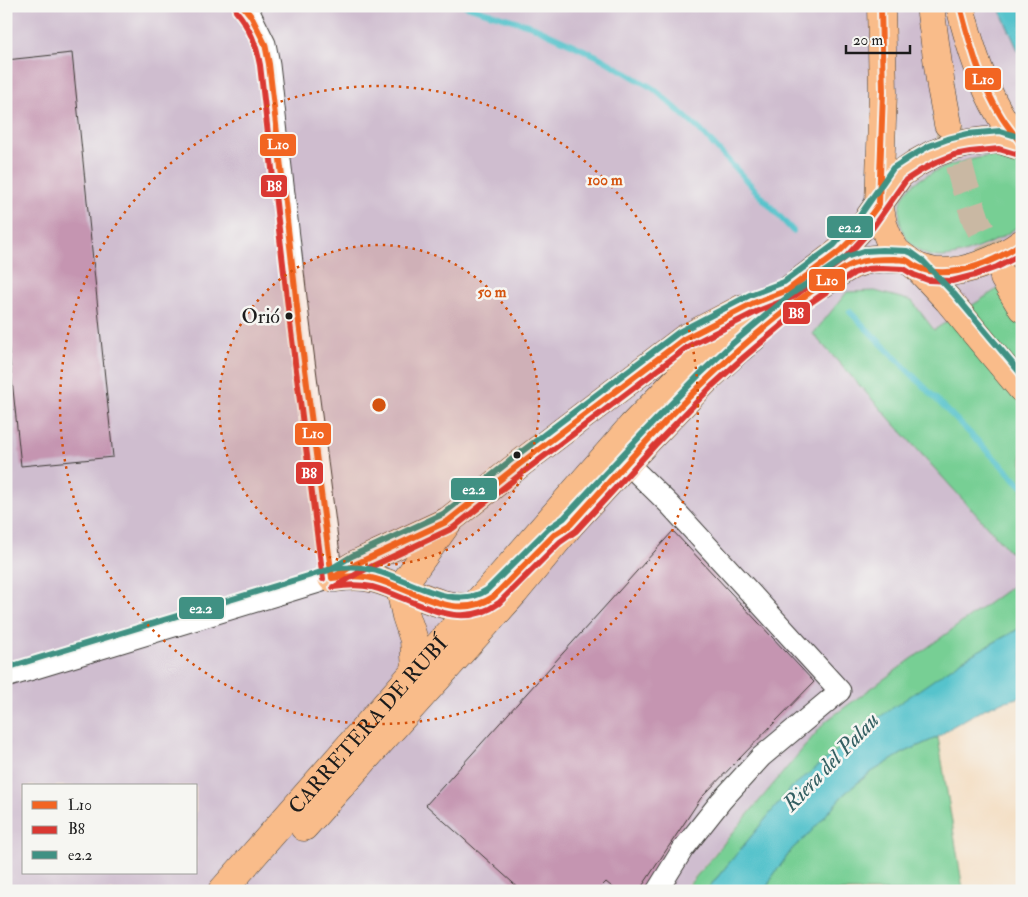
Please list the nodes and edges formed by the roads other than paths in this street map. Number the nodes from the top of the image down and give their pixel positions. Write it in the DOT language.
graph roads {
  1 [pos="243,6"];
  2 [pos="881,6"];
  3 [pos="916,6"];
  4 [pos="930,6"];
  5 [pos="960,6"];
  6 [pos="940,87"];
  7 [pos="948,124"];
  8 [pos="1022,146"];
  9 [pos="882,208"];
  10 [pos="1022,243"];
  11 [pos="912,264"];
  12 [pos="1004,278"];
  13 [pos="788,290"];
  14 [pos="1022,308"];
  15 [pos="1022,389"];
  16 [pos="627,463"];
  17 [pos="448,521"];
  18 [pos="570,525"];
  19 [pos="332,578"];
  20 [pos="400,588"];
  21 [pos="474,606"];
  22 [pos="416,670"];
  23 [pos="6,677"];
  24 [pos="222,891"];
  25 [pos="247,891"];
  26 [pos="657,891"];
  1 -- 19 [label="street"];
  2 -- 9 [label="main road"];
  3 -- 6 [label="main road"];
  4 -- 6 [label="main road"];
  5 -- 8 [label="main road"];
  6 -- 7 [label="main road"];
  8 -- 9 [label="main road, CARRETERA DE RUBÍ"];
  9 -- 11 [label="main road"];
  9 -- 13 [label="main road, CARRETERA DE RUBÍ"];
  10 -- 11 [label="main road, CARRETERA DE RUBÍ"];
  11 -- 15 [label="main road"];
  11 -- 16 [label="main road, CARRETERA DE RUBÍ"];
  12 -- 14 [label="main road"];
  13 -- 17 [label="main road"];
  13 -- 21 [label="main road, CARRETERA DE RUBÍ"];
  16 -- 18 [label="main road, CARRETERA DE RUBÍ"];
  16 -- 26 [label="street"];
  17 -- 19 [label="main road"];
  17 -- 20 [label="main road"];
  18 -- 21 [label="main road"];
  18 -- 25 [label="main road, CARRETERA DE RUBÍ"];
  19 -- 20 [label="main road"];
  19 -- 23 [label="street"];
  20 -- 21 [label="main road"];
  20 -- 22 [label="main road"];
  21 -- 22 [label="main road, CARRETERA DE RUBÍ"];
  22 -- 24 [label="main road, CARRETERA DE RUBÍ"];
}
